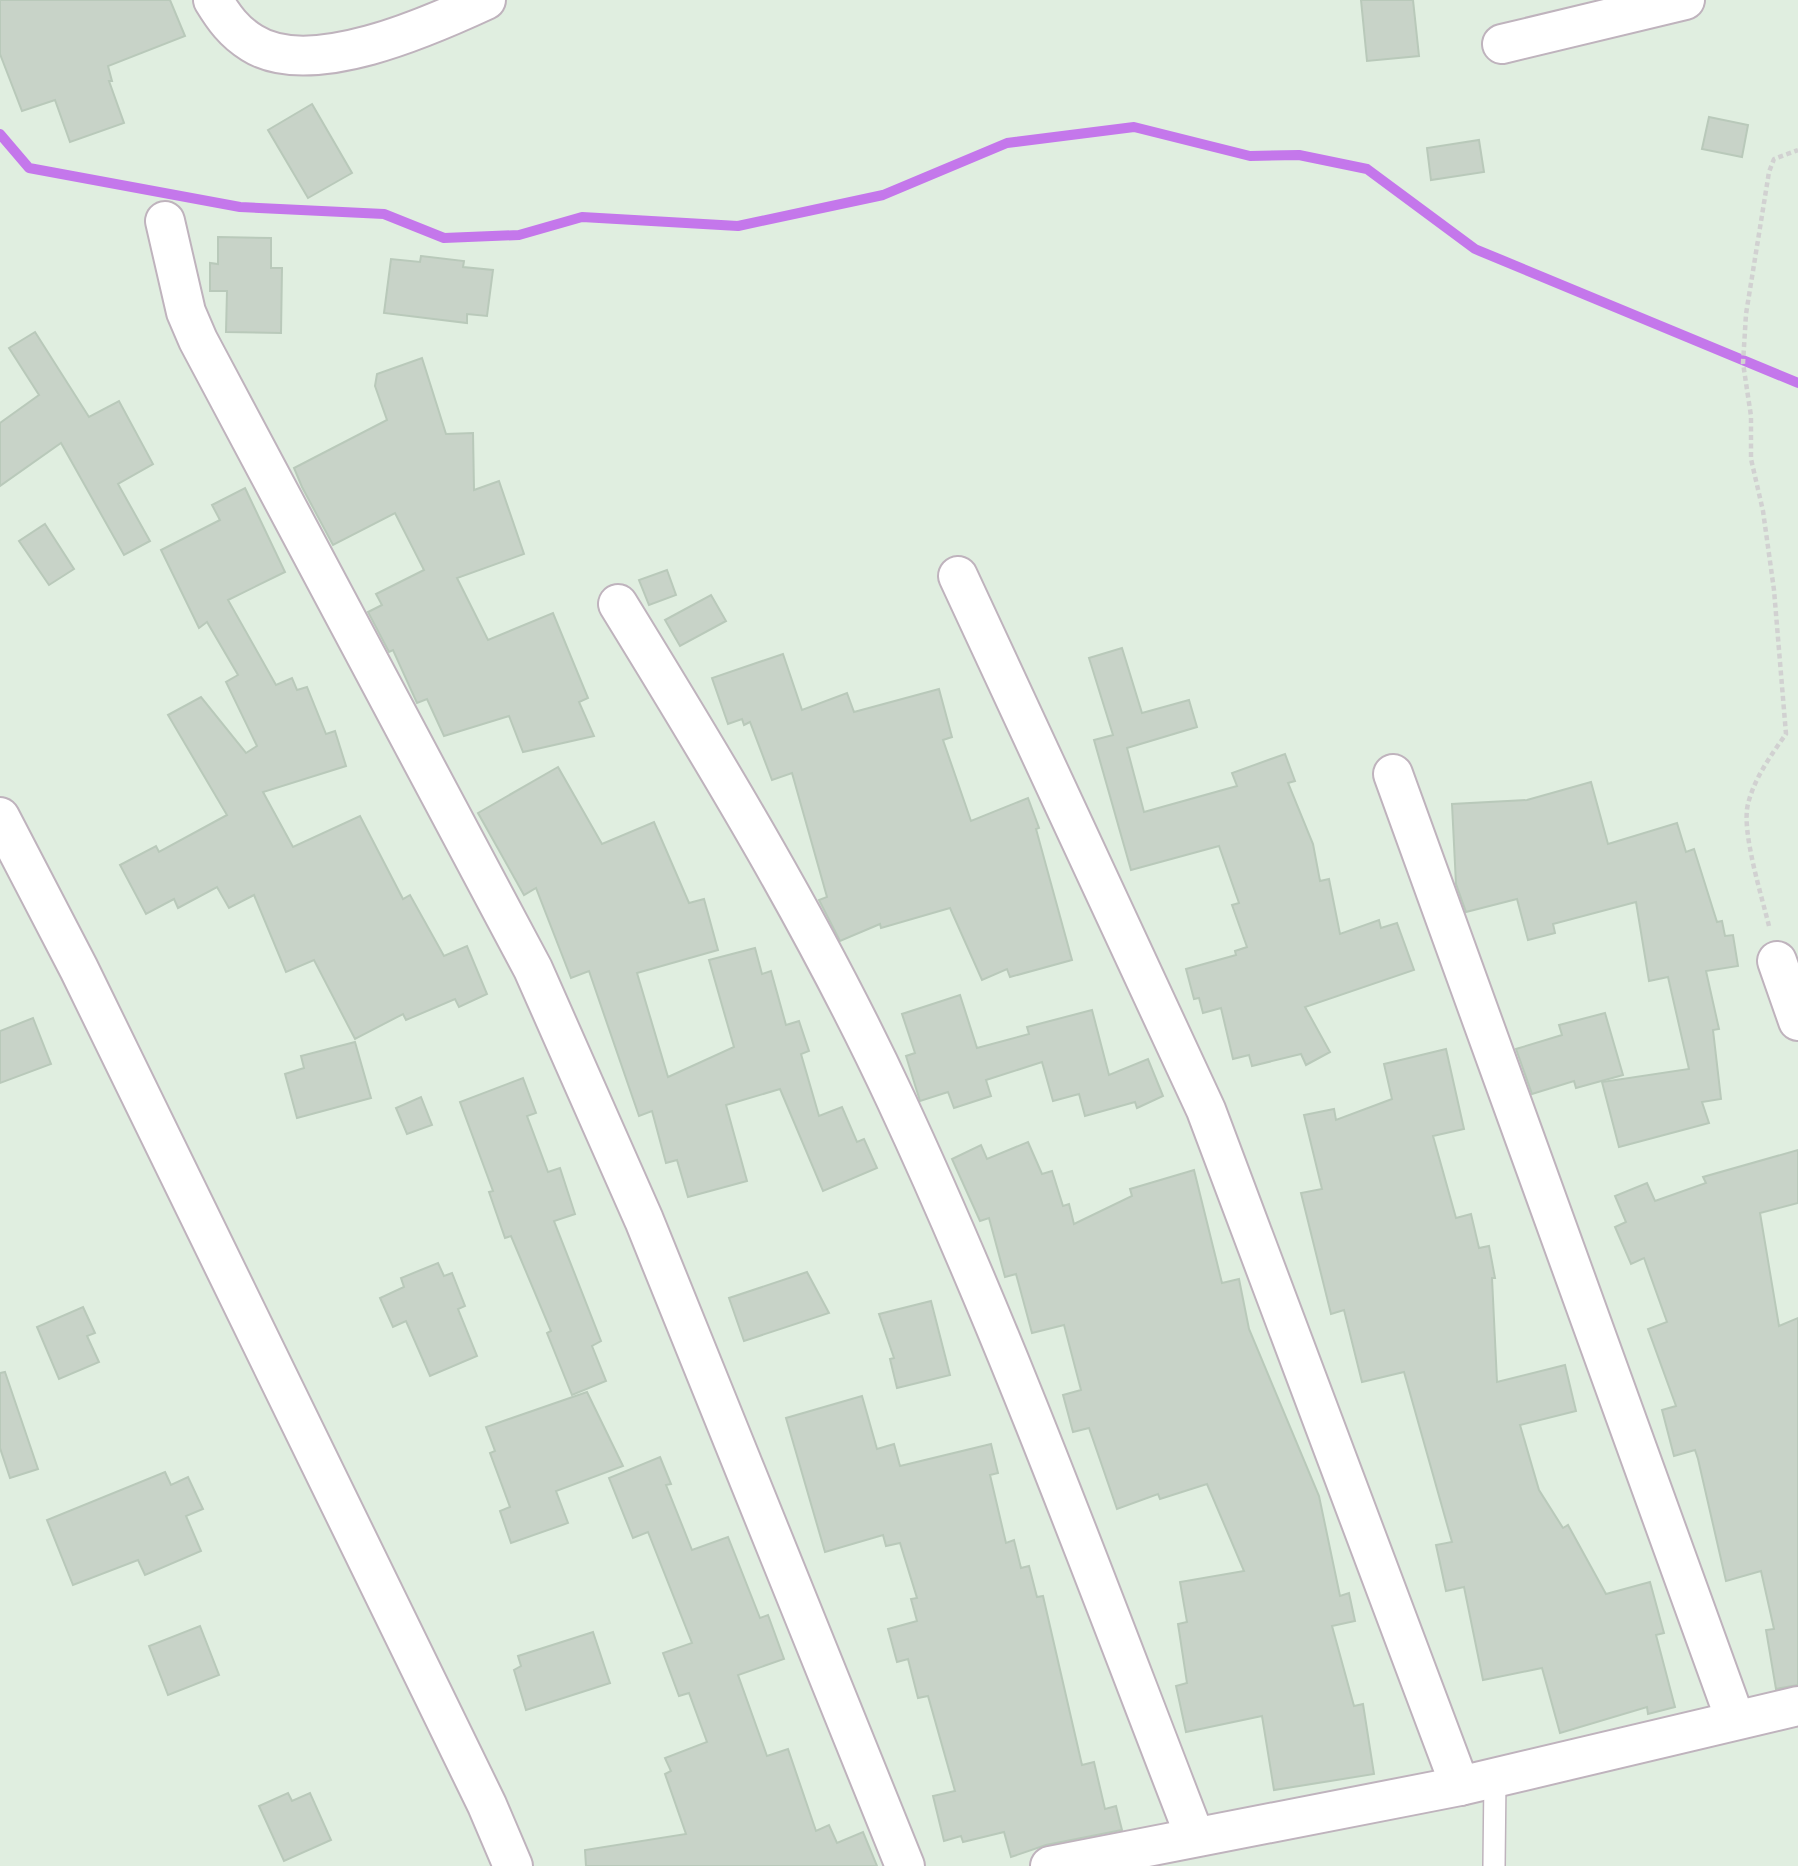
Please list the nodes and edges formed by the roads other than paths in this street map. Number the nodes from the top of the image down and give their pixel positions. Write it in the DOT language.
graph roads {
  1 [pos="213,0"];
  2 [pos="486,0"];
  3 [pos="1685,0"];
  4 [pos="1502,44"];
  5 [pos="165,220"];
  6 [pos="958,576"];
  7 [pos="618,604"];
  8 [pos="1393,774"];
  9 [pos="0,817"];
  10 [pos="1777,961"];
  11 [pos="1798,1021"];
  12 [pos="1798,1706"];
  13 [pos="1735,1720"];
  14 [pos="1477,1782"];
  15 [pos="1195,1837"];
  16 [pos="513,1866"];
  17 [pos="905,1866"];
  18 [pos="1050,1866"];
  19 [pos="1494,1866"];
  1 -- 2 [label="street"];
  3 -- 4 [label="street"];
  5 -- 17 [label="street"];
  6 -- 14 [label="street"];
  7 -- 15 [label="street"];
  8 -- 13 [label="street"];
  9 -- 16 [label="street"];
  10 -- 11 [label="street"];
  12 -- 13 [label="street"];
  13 -- 14 [label="street"];
  14 -- 15 [label="street"];
  14 -- 19 [label="lane"];
  15 -- 18 [label="street"];
}
